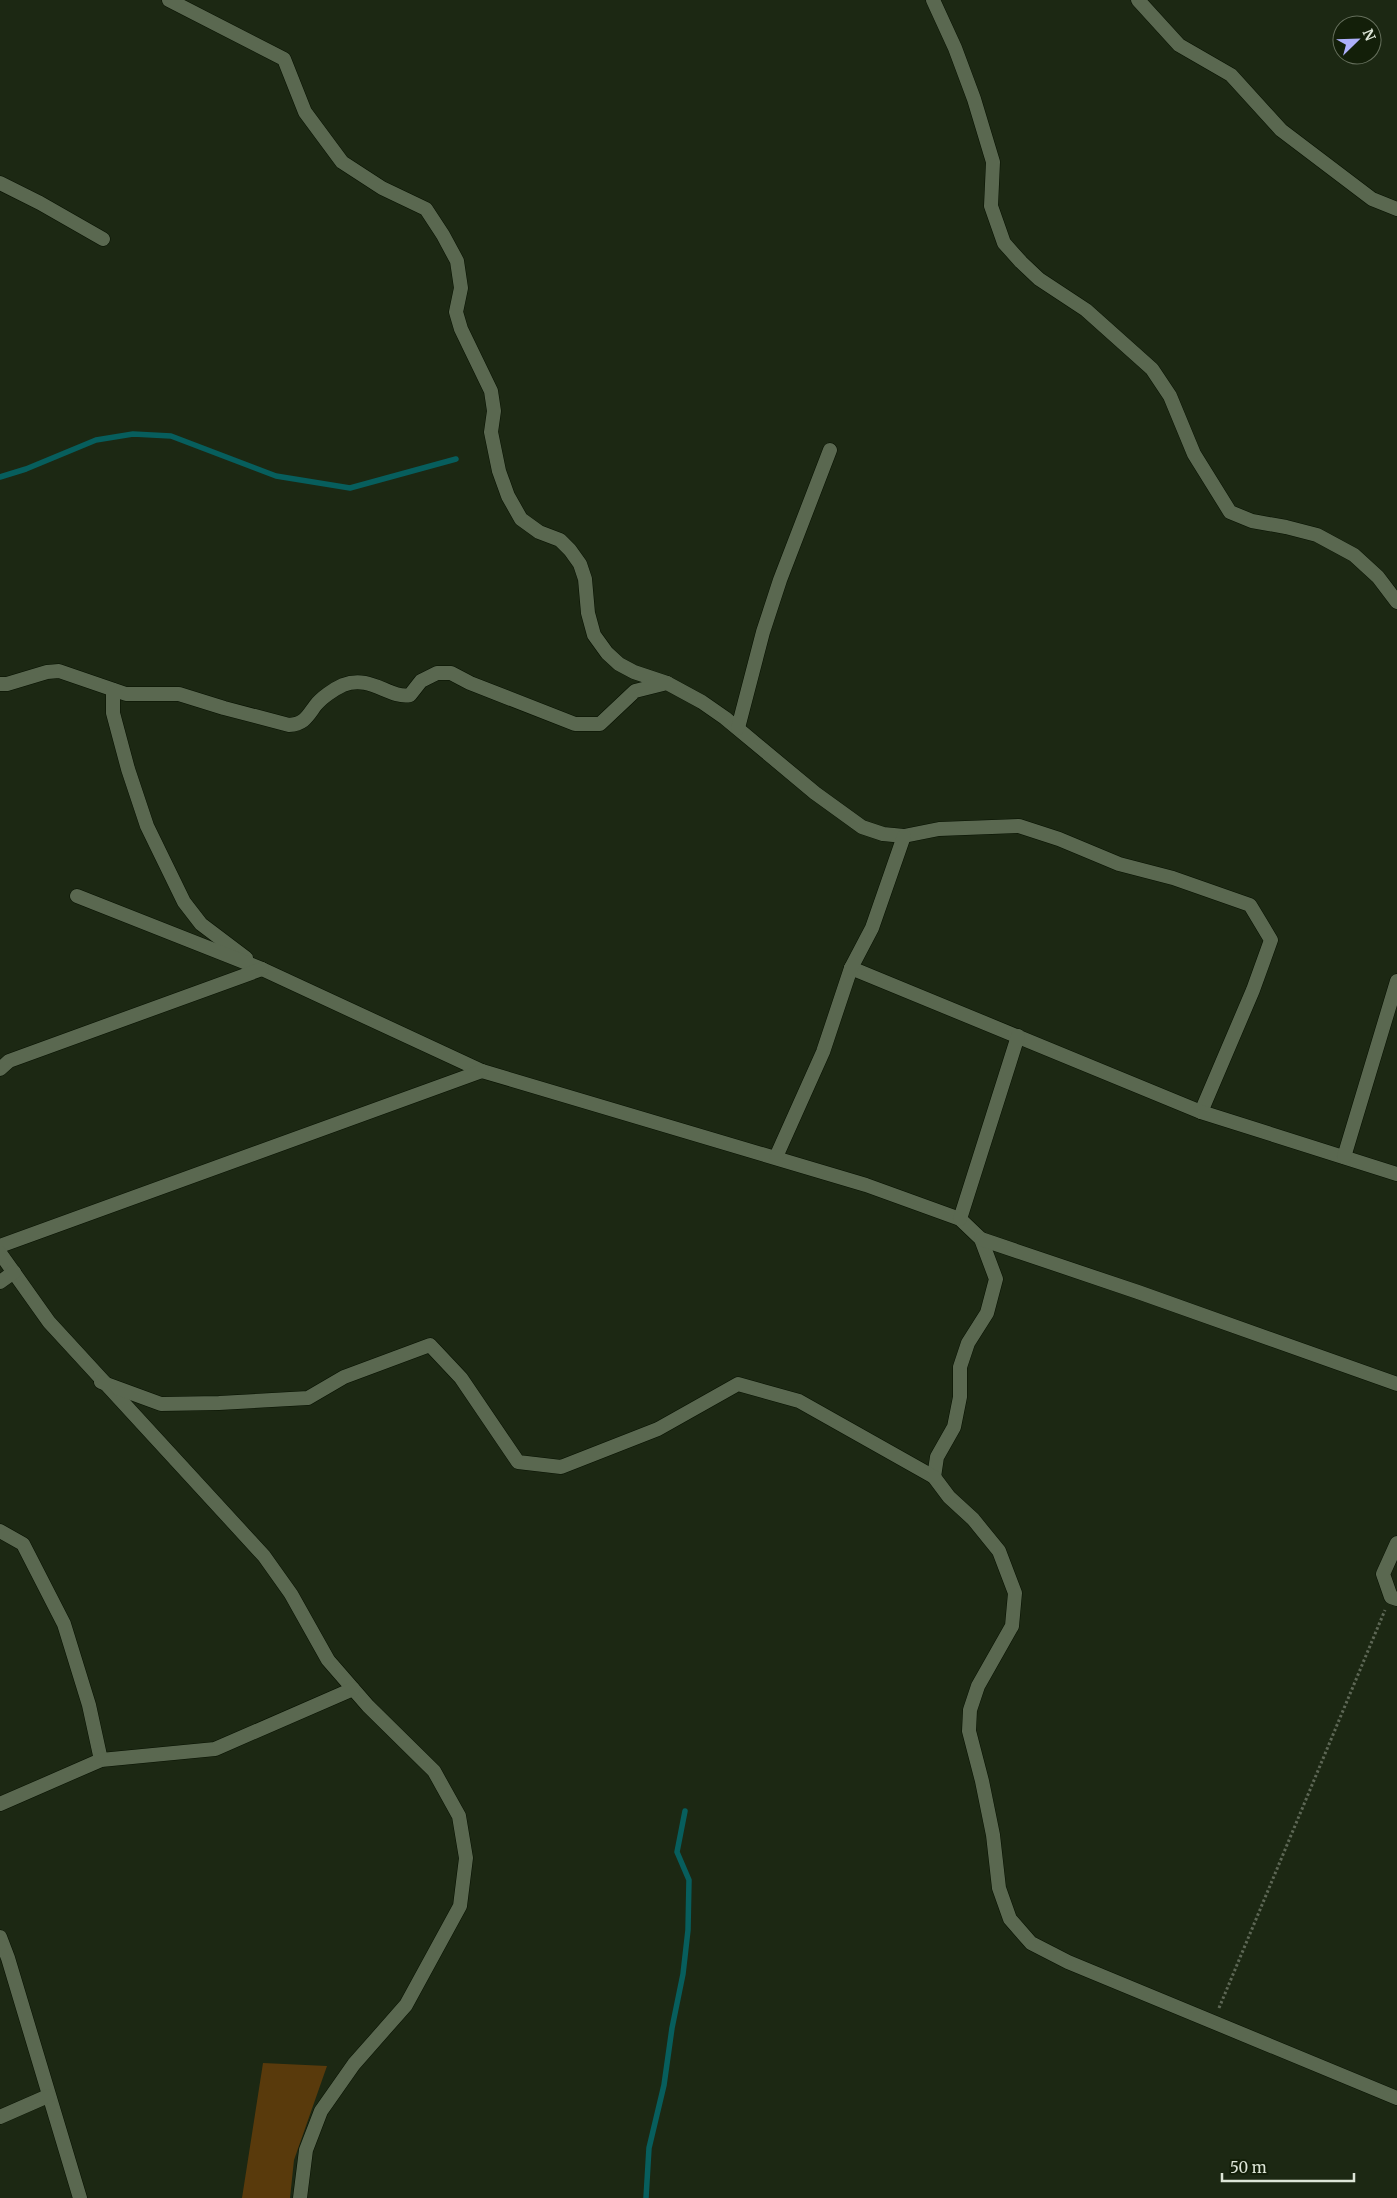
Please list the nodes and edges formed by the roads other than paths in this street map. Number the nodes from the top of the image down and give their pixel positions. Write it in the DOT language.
graph roads {
  1 [pos="169,0"];
  2 [pos="933,0"];
  3 [pos="1138,0"];
  4 [pos="0,183"];
  5 [pos="1397,209"];
  6 [pos="103,239"];
  7 [pos="830,450"];
  8 [pos="1397,602"];
  9 [pos="667,683"];
  10 [pos="0,684"];
  11 [pos="113,690"];
  12 [pos="738,728"];
  13 [pos="904,836"];
  14 [pos="77,896"];
  15 [pos="851,968"];
  16 [pos="262,969"];
  17 [pos="1397,981"];
  18 [pos="1018,1036"];
  19 [pos="0,1069"];
  20 [pos="482,1071"];
  21 [pos="1201,1112"];
  22 [pos="776,1157"];
  23 [pos="1344,1157"];
  24 [pos="1397,1174"];
  25 [pos="960,1219"];
  26 [pos="981,1240"];
  27 [pos="0,1246"];
  28 [pos="0,1253"];
  29 [pos="14,1272"];
  30 [pos="0,1282"];
  31 [pos="102,1382"];
  32 [pos="1397,1384"];
  33 [pos="934,1478"];
  34 [pos="0,1531"];
  35 [pos="1397,1543"];
  36 [pos="1394,1598"];
  37 [pos="353,1689"];
  38 [pos="101,1760"];
  39 [pos="0,1804"];
  40 [pos="0,1937"];
  41 [pos="48,2096"];
  42 [pos="1397,2098"];
  43 [pos="0,2117"];
  44 [pos="80,2198"];
  45 [pos="300,2198"];
  1 -- 9 [label="street"];
  2 -- 8 [label="street"];
  3 -- 5 [label="street"];
  4 -- 6 [label="street"];
  7 -- 12 [label="street"];
  9 -- 11 [label="street"];
  9 -- 12 [label="street"];
  10 -- 11 [label="street"];
  11 -- 16 [label="street"];
  12 -- 13 [label="street"];
  13 -- 15 [label="street"];
  13 -- 21 [label="street"];
  14 -- 16 [label="street"];
  15 -- 18 [label="street"];
  15 -- 22 [label="street"];
  16 -- 19 [label="street"];
  16 -- 20 [label="street"];
  17 -- 23 [label="street"];
  18 -- 21 [label="street"];
  18 -- 25 [label="street"];
  20 -- 22 [label="street"];
  20 -- 27 [label="street"];
  21 -- 23 [label="street"];
  22 -- 25 [label="street"];
  23 -- 24 [label="street"];
  25 -- 26 [label="street"];
  26 -- 32 [label="street"];
  26 -- 33 [label="street"];
  28 -- 29 [label="street"];
  29 -- 30 [label="street"];
  29 -- 31 [label="street"];
  31 -- 33 [label="street"];
  31 -- 37 [label="street"];
  33 -- 42 [label="street"];
  34 -- 38 [label="street"];
  35 -- 36 [label="street"];
  37 -- 38 [label="street"];
  37 -- 45 [label="street"];
  38 -- 39 [label="street"];
  40 -- 41 [label="street"];
  41 -- 43 [label="street"];
  41 -- 44 [label="street"];
}
